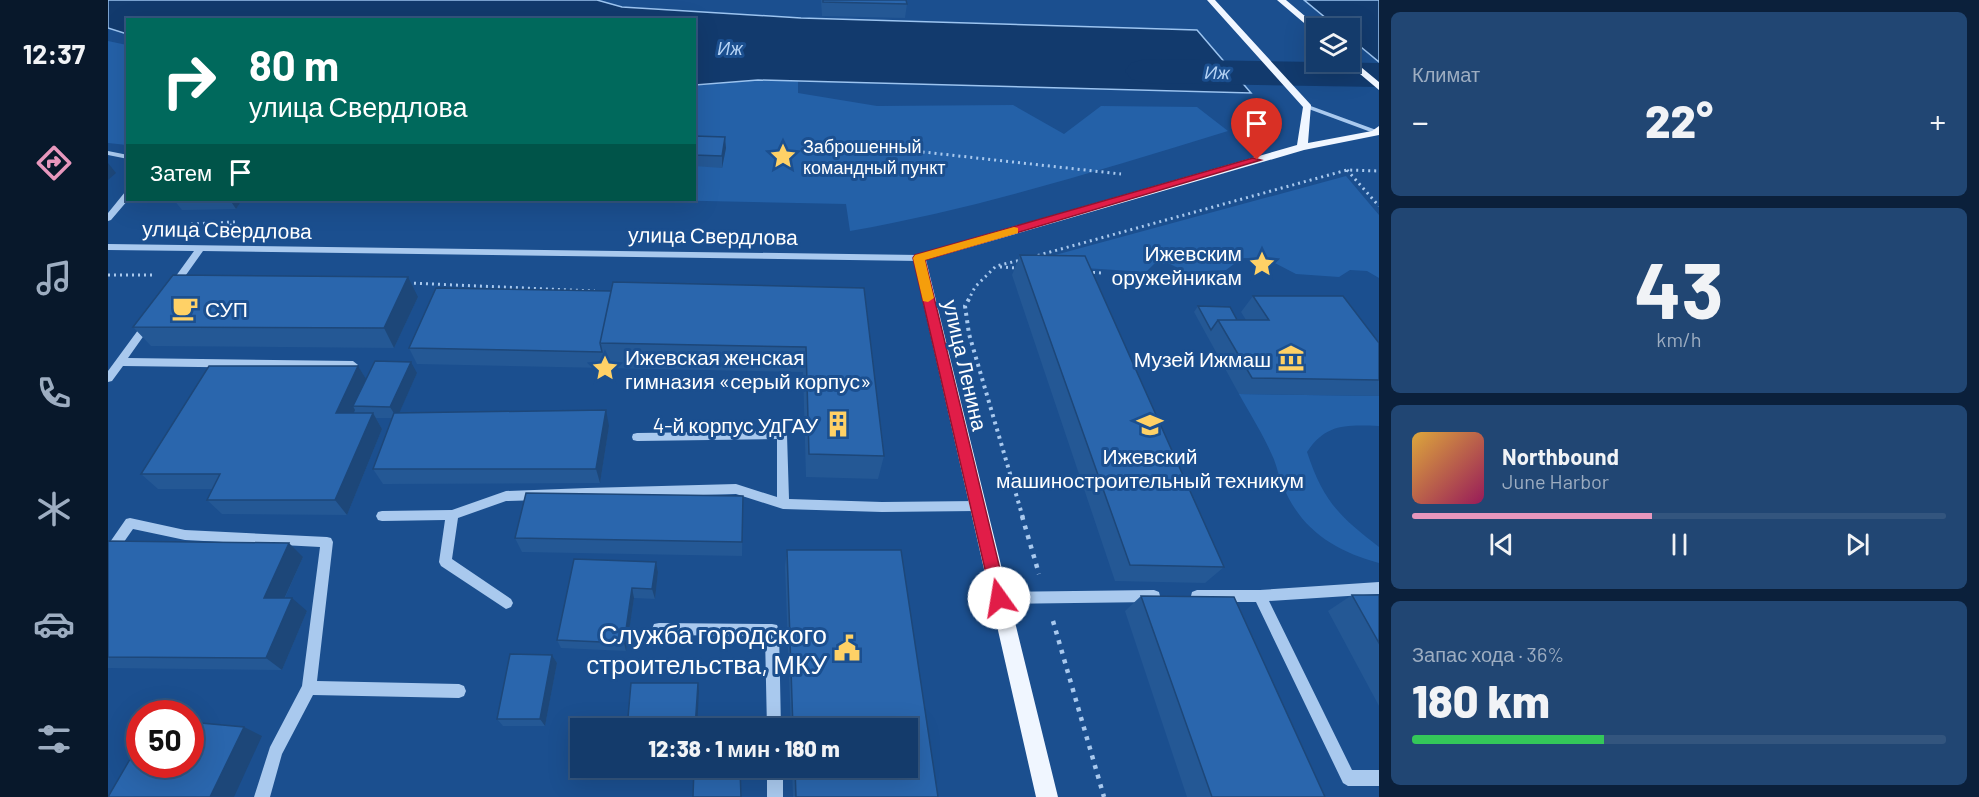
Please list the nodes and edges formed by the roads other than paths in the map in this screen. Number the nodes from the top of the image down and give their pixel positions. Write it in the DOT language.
graph roads {
  1 [pos="1281,0"];
  2 [pos="1214,2"];
  3 [pos="1306,22"];
  4 [pos="1360,70"];
  5 [pos="1379,87"];
  6 [pos="1308,106"];
  7 [pos="1378,131"];
  8 [pos="1306,147"];
  9 [pos="108,153"];
  10 [pos="126,157"];
  11 [pos="126,196"];
  12 [pos="108,218"];
  13 [pos="108,247"];
  14 [pos="201,248"];
  15 [pos="919,258"];
  16 [pos="168,294"];
  17 [pos="154,314"];
  18 [pos="120,362"];
  19 [pos="353,365"];
  20 [pos="108,378"];
  21 [pos="638,436"];
  22 [pos="783,504"];
  23 [pos="976,506"];
  24 [pos="452,515"];
  25 [pos="382,516"];
  26 [pos="108,555"];
  27 [pos="1379,588"];
  28 [pos="1260,597"];
  29 [pos="999,598"];
  30 [pos="506,603"];
  31 [pos="659,629"];
  32 [pos="309,688"];
  33 [pos="459,692"];
  34 [pos="774,718"];
  35 [pos="775,778"];
  36 [pos="1379,778"];
  37 [pos="262,797"];
  38 [pos="776,797"];
  39 [pos="1047,797"];
  1 -- 3 [label="main road"];
  2 -- 6 [label="main road"];
  4 -- 5 [label="main road"];
  6 -- 7 [label="street"];
  6 -- 8 [label="main road"];
  7 -- 8 [label="main road, улица Свердлова"];
  8 -- 15 [label="main road, улица Свердлова"];
  9 -- 10 [label="street"];
  11 -- 12 [label="street"];
  13 -- 14 [label="street, улица Свердлова"];
  14 -- 15 [label="street, улица Свердлова"];
  14 -- 16 [label="street"];
  15 -- 23 [label="main road, улица Ленина"];
  17 -- 18 [label="street"];
  18 -- 19 [label="street"];
  18 -- 20 [label="street"];
  21 -- 22 [label="street"];
  22 -- 23 [label="street"];
  22 -- 24 [label="street"];
  23 -- 29 [label="main road, улица Ленина"];
  24 -- 25 [label="street"];
  24 -- 30 [label="street"];
  26 -- 32 [label="street"];
  27 -- 28 [label="street"];
  28 -- 29 [label="street"];
  28 -- 36 [label="street"];
  29 -- 39 [label="main road, улица Ленина"];
  31 -- 34 [label="street"];
  32 -- 33 [label="street"];
  32 -- 37 [label="street"];
  35 -- 38 [label="street"];
}
